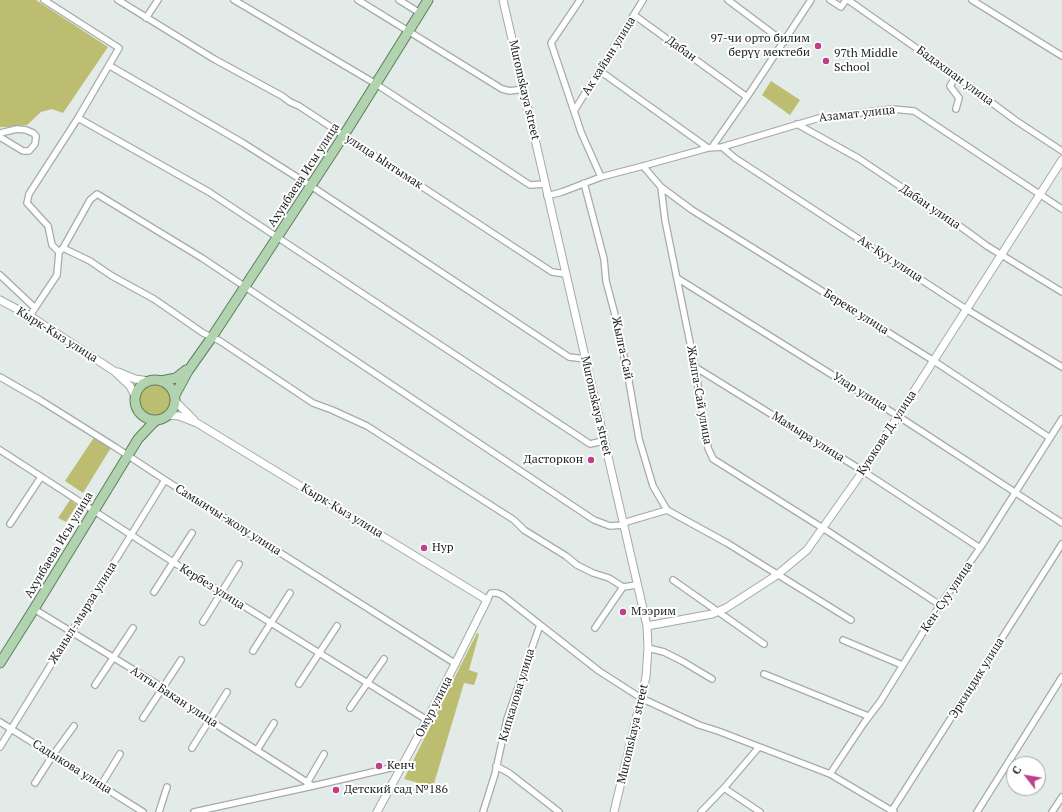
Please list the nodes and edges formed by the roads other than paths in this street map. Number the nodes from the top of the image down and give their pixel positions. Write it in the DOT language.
graph roads {
  1 [pos="44,0"];
  2 [pos="118,0"];
  3 [pos="158,0"];
  4 [pos="234,0"];
  5 [pos="358,0"];
  6 [pos="399,0"];
  7 [pos="428,0"];
  8 [pos="503,0"];
  9 [pos="580,0"];
  10 [pos="643,0"];
  11 [pos="728,0"];
  12 [pos="811,0"];
  13 [pos="830,0"];
  14 [pos="847,0"];
  15 [pos="972,0"];
  16 [pos="420,13"];
  17 [pos="634,15"];
  18 [pos="146,18"];
  19 [pos="408,31"];
  20 [pos="784,42"];
  21 [pos="1062,56"];
  22 [pos="110,66"];
  23 [pos="600,70"];
  24 [pos="953,79"];
  25 [pos="376,84"];
  26 [pos="523,89"];
  27 [pos="747,97"];
  28 [pos="956,109"];
  29 [pos="574,111"];
  30 [pos="78,118"];
  31 [pos="797,124"];
  32 [pos="0,133"];
  33 [pos="344,135"];
  34 [pos="0,137"];
  35 [pos="710,147"];
  36 [pos="722,147"];
  37 [pos="1062,151"];
  38 [pos="1062,160"];
  39 [pos="643,166"];
  40 [pos="601,177"];
  41 [pos="545,184"];
  42 [pos="584,184"];
  43 [pos="311,186"];
  44 [pos="661,187"];
  45 [pos="1040,194"];
  46 [pos="548,196"];
  47 [pos="1062,209"];
  48 [pos="278,237"];
  49 [pos="61,250"];
  50 [pos="1001,255"];
  51 [pos="566,274"];
  52 [pos="0,275"];
  53 [pos="677,278"];
  54 [pos="245,287"];
  55 [pos="1062,292"];
  56 [pos="0,300"];
  57 [pos="35,308"];
  58 [pos="966,309"];
  59 [pos="30,316"];
  60 [pos="212,337"];
  61 [pos="585,359"];
  62 [pos="195,360"];
  63 [pos="934,361"];
  64 [pos="695,367"];
  65 [pos="1062,367"];
  66 [pos="114,371"];
  67 [pos="0,377"];
  68 [pos="149,381"];
  69 [pos="162,381"];
  70 [pos="135,396"];
  71 [pos="175,398"];
  72 [pos="141,414"];
  73 [pos="168,415"];
  74 [pos="898,416"];
  75 [pos="1062,419"];
  76 [pos="157,420"];
  77 [pos="197,422"];
  78 [pos="138,438"];
  79 [pos="1050,438"];
  80 [pos="603,441"];
  81 [pos="0,450"];
  82 [pos="127,455"];
  83 [pos="863,471"];
  84 [pos="41,477"];
  85 [pos="165,480"];
  86 [pos="1016,492"];
  87 [pos="667,510"];
  88 [pos="93,511"];
  89 [pos="1062,522"];
  90 [pos="10,524"];
  91 [pos="623,524"];
  92 [pos="823,528"];
  93 [pos="192,533"];
  94 [pos="131,535"];
  95 [pos="1062,544"];
  96 [pos="980,548"];
  97 [pos="173,562"];
  98 [pos="239,564"];
  99 [pos="777,575"];
  100 [pos="673,580"];
  101 [pos="636,585"];
  102 [pos="623,587"];
  103 [pos="154,592"];
  104 [pos="221,593"];
  105 [pos="290,593"];
  106 [pos="487,600"];
  107 [pos="940,605"];
  108 [pos="34,609"];
  109 [pos="717,612"];
  110 [pos="851,620"];
  111 [pos="203,622"];
  112 [pos="271,624"];
  113 [pos="540,625"];
  114 [pos="337,626"];
  115 [pos="647,626"];
  116 [pos="133,628"];
  117 [pos="595,628"];
  118 [pos="71,632"];
  119 [pos="843,640"];
  120 [pos="764,644"];
  121 [pos="648,648"];
  122 [pos="253,651"];
  123 [pos="319,653"];
  124 [pos="114,658"];
  125 [pos="384,659"];
  126 [pos="181,660"];
  127 [pos="0,663"];
  128 [pos="456,664"];
  129 [pos="902,665"];
  130 [pos="764,674"];
  131 [pos="1062,677"];
  132 [pos="712,679"];
  133 [pos="367,683"];
  134 [pos="299,684"];
  135 [pos="95,685"];
  136 [pos="163,689"];
  137 [pos="227,692"];
  138 [pos="641,698"];
  139 [pos="350,708"];
  140 [pos="868,716"];
  141 [pos="143,718"];
  142 [pos="427,720"];
  143 [pos="210,721"];
  144 [pos="0,722"];
  145 [pos="274,723"];
  146 [pos="74,726"];
  147 [pos="11,729"];
  148 [pos="0,747"];
  149 [pos="192,748"];
  150 [pos="759,748"];
  151 [pos="257,750"];
  152 [pos="120,754"];
  153 [pos="324,754"];
  154 [pos="53,755"];
  155 [pos="403,765"];
  156 [pos="496,766"];
  157 [pos="830,774"];
  158 [pos="307,782"];
  159 [pos="36,783"];
  160 [pos="101,786"];
  161 [pos="312,786"];
  162 [pos="167,788"];
  163 [pos="724,788"];
  164 [pos="1062,797"];
  165 [pos="206,811"];
  166 [pos="143,812"];
  167 [pos="159,812"];
  168 [pos="194,812"];
  169 [pos="378,812"];
  170 [pos="483,812"];
  171 [pos="559,812"];
  172 [pos="614,812"];
  173 [pos="701,812"];
  174 [pos="760,812"];
  175 [pos="893,812"];
  176 [pos="977,812"];
  177 [pos="1052,812"];
  1 -- 22 [label="street"];
  2 -- 18 [label="street, улица Ынтымак"];
  3 -- 18 [label="street"];
  4 -- 25 [label="street"];
  5 -- 19 [label="street"];
  6 -- 16 [label="street"];
  7 -- 16 [label="main road, Ахунбаева Исы улица"];
  8 -- 26 [label="street, Muromskaya street"];
  9 -- 29 [label="street"];
  10 -- 17 [label="street, Ак кайын улица"];
  11 -- 20 [label="street"];
  12 -- 20 [label="street"];
  13 -- 14 [label="street"];
  14 -- 24 [label="street, Бадахшан улица"];
  15 -- 21 [label="street"];
  16 -- 19 [label="main road, Ахунбаева Исы улица"];
  17 -- 23 [label="street, Ак кайын улица"];
  17 -- 27 [label="street, Дабан"];
  18 -- 33 [label="street, улица Ынтымак"];
  19 -- 25 [label="main road, Ахунбаева Исы улица"];
  19 -- 26 [label="street"];
  20 -- 27 [label="street"];
  22 -- 30 [label="street"];
  22 -- 43 [label="street"];
  23 -- 29 [label="street, Ак кайын улица"];
  23 -- 35 [label="street"];
  24 -- 28 [label="street"];
  24 -- 37 [label="street, Бадахшан улица"];
  25 -- 33 [label="main road, Ахунбаева Исы улица"];
  25 -- 41 [label="street"];
  26 -- 41 [label="street, Muromskaya street"];
  27 -- 35 [label="street"];
  29 -- 40 [label="street"];
  30 -- 48 [label="street"];
  30 -- 49 [label="street"];
  31 -- 36 [label="street, Азамат улица"];
  31 -- 45 [label="street, Азамат улица"];
  31 -- 50 [label="street, Дабан улица"];
  32 -- 34 [label="street"];
  33 -- 43 [label="main road, Ахунбаева Исы улица"];
  33 -- 51 [label="street, улица Ынтымак"];
  35 -- 36 [label="street, Азамат улица"];
  35 -- 39 [label="street, Азамат улица"];
  36 -- 58 [label="street, Ак-Куу улица"];
  38 -- 45 [label="street, Куюкова Д. улица"];
  39 -- 40 [label="street, Азамат улица"];
  39 -- 44 [label="street"];
  40 -- 42 [label="street, Азамат улица"];
  41 -- 46 [label="street, Muromskaya street"];
  42 -- 46 [label="street, Азамат улица"];
  42 -- 87 [label="street, Жылга-Сай"];
  43 -- 48 [label="main road, Ахунбаева Исы улица"];
  43 -- 61 [label="street"];
  44 -- 53 [label="street, Жылга-Сай улица"];
  44 -- 63 [label="street, Береке улица"];
  45 -- 47 [label="street, Азамат улица"];
  45 -- 50 [label="street, Куюкова Д. улица"];
  46 -- 51 [label="street, Muromskaya street"];
  48 -- 54 [label="main road, Ахунбаева Исы улица"];
  48 -- 80 [label="street"];
  49 -- 54 [label="street"];
  49 -- 57 [label="street"];
  49 -- 60 [label="street"];
  50 -- 55 [label="street, Дабан улица"];
  50 -- 58 [label="street, Куюкова Д. улица"];
  51 -- 61 [label="street, Muromskaya street"];
  52 -- 57 [label="street"];
  53 -- 64 [label="street, Жылга-Сай улица"];
  53 -- 74 [label="street, Улар улица"];
  54 -- 60 [label="main road, Ахунбаева Исы улица"];
  54 -- 91 [label="street"];
  56 -- 59 [label="street, Кырк-Кыз улица"];
  57 -- 59 [label="street"];
  58 -- 63 [label="street, Куюкова Д. улица"];
  58 -- 65 [label="street, Ак-Куу улица"];
  59 -- 66 [label="street, Кырк-Кыз улица"];
  60 -- 62 [label="main road, Ахунбаева Исы улица"];
  60 -- 102 [label="street"];
  61 -- 80 [label="street, Muromskaya street"];
  62 -- 69 [label="main road, Ахунбаева Исы улица"];
  62 -- 71 [label="main road, Ахунбаева Исы улица"];
  63 -- 74 [label="street, Куюкова Д. улица"];
  63 -- 79 [label="street, Береке улица"];
  64 -- 83 [label="street, Мамыра улица"];
  64 -- 92 [label="street, Жылга-Сай улица"];
  66 -- 68 [label="street, Кырк-Кыз улица"];
  66 -- 70 [label="street, Кырк-Кыз улица"];
  67 -- 82 [label="street, Самынчы-жолу улица"];
  68 -- 69 [label="main road"];
  68 -- 70 [label="main road"];
  69 -- 71 [label="main road"];
  70 -- 72 [label="main road"];
  71 -- 73 [label="main road"];
  71 -- 77 [label="street, Кырк-Кыз улица"];
  72 -- 76 [label="main road"];
  72 -- 78 [label="main road, Ахунбаева Исы улица"];
  73 -- 76 [label="main road"];
  73 -- 77 [label="street, Кырк-Кыз улица"];
  74 -- 83 [label="street, Куюкова Д. улица"];
  74 -- 86 [label="street, Улар улица"];
  75 -- 79 [label="street, Кен-Суу улица"];
  76 -- 78 [label="main road, Ахунбаева Исы улица"];
  77 -- 106 [label="street, Кырк-Кыз улица"];
  78 -- 82 [label="main road, Ахунбаева Исы улица"];
  79 -- 86 [label="street, Кен-Суу улица"];
  80 -- 91 [label="street, Muromskaya street"];
  81 -- 84 [label="street, Кербез улица"];
  82 -- 85 [label="street, Самынчы-жолу улица"];
  82 -- 88 [label="main road, Ахунбаева Исы улица"];
  83 -- 92 [label="street, Куюкова Д. улица"];
  83 -- 96 [label="street, Мамыра улица"];
  84 -- 88 [label="street, Кербез улица"];
  84 -- 90 [label="street"];
  85 -- 94 [label="street, Жаныл-мырза улица"];
  85 -- 128 [label="street, Самынчы-жолу улица"];
  86 -- 89 [label="street, Улар улица"];
  86 -- 96 [label="street, Кен-Суу улица"];
  87 -- 91 [label="street"];
  87 -- 99 [label="street"];
  88 -- 94 [label="street, Кербез улица"];
  88 -- 108 [label="main road, Ахунбаева Исы улица"];
  91 -- 101 [label="street, Muromskaya street"];
  92 -- 99 [label="street, Куюкова Д. улица"];
  92 -- 107 [label="street, Жылга-Сай улица"];
  93 -- 97 [label="street"];
  94 -- 97 [label="street, Кербез улица"];
  94 -- 118 [label="street, Жаныл-мырза улица"];
  95 -- 175 [label="street, Эркиндик улица"];
  96 -- 107 [label="street, Кен-Суу улица"];
  97 -- 103 [label="street"];
  97 -- 104 [label="street, Кербез улица"];
  98 -- 104 [label="street"];
  99 -- 109 [label="street, Куюкова Д. улица"];
  99 -- 110 [label="street"];
  100 -- 109 [label="street"];
  101 -- 102 [label="street"];
  101 -- 115 [label="street, Muromskaya street"];
  102 -- 117 [label="street"];
  104 -- 111 [label="street"];
  104 -- 112 [label="street, Кербез улица"];
  105 -- 112 [label="street"];
  106 -- 113 [label="street"];
  106 -- 128 [label="street, Омур улица"];
  107 -- 129 [label="street, Кен-Суу улица"];
  108 -- 118 [label="street, Алты Бакан улица"];
  108 -- 127 [label="main road, Ахунбаева Исы улица"];
  109 -- 115 [label="street, Куюкова Д. улица"];
  109 -- 120 [label="street"];
  112 -- 122 [label="street"];
  112 -- 123 [label="street, Кербез улица"];
  113 -- 138 [label="street"];
  113 -- 156 [label="street, Кипкалова улица"];
  114 -- 123 [label="street"];
  115 -- 121 [label="street, Muromskaya street"];
  116 -- 124 [label="street"];
  118 -- 124 [label="street, Алты Бакан улица"];
  118 -- 147 [label="street, Жаныл-мырза улица"];
  119 -- 129 [label="street"];
  121 -- 132 [label="street"];
  121 -- 138 [label="street, Muromskaya street"];
  123 -- 133 [label="street, Кербез улица"];
  123 -- 134 [label="street"];
  124 -- 135 [label="street"];
  124 -- 136 [label="street, Алты Бакан улица"];
  125 -- 133 [label="street"];
  126 -- 136 [label="street"];
  128 -- 142 [label="street, Омур улица"];
  129 -- 140 [label="street, Кен-Суу улица"];
  130 -- 140 [label="street"];
  131 -- 176 [label="street"];
  133 -- 139 [label="street"];
  133 -- 142 [label="street, Кербез улица"];
  136 -- 141 [label="street"];
  136 -- 143 [label="street, Алты Бакан улица"];
  137 -- 143 [label="street"];
  138 -- 150 [label="street"];
  138 -- 172 [label="street, Muromskaya street"];
  140 -- 157 [label="street, Кен-Суу улица"];
  142 -- 155 [label="street, Омур улица"];
  143 -- 149 [label="street"];
  143 -- 151 [label="street, Алты Бакан улица"];
  144 -- 147 [label="street, Садыкова улица"];
  145 -- 151 [label="street"];
  146 -- 154 [label="street"];
  147 -- 148 [label="street, Жаныл-мырза улица"];
  147 -- 154 [label="street, Садыкова улица"];
  150 -- 157 [label="street"];
  150 -- 163 [label="street"];
  151 -- 158 [label="street, Алты Бакан улица"];
  152 -- 160 [label="street"];
  153 -- 158 [label="street"];
  154 -- 159 [label="street"];
  154 -- 160 [label="street, Садыкова улица"];
  155 -- 161 [label="street"];
  155 -- 169 [label="street, Омур улица"];
  156 -- 170 [label="street, Кипкалова улица"];
  156 -- 171 [label="street"];
  157 -- 175 [label="street"];
  158 -- 161 [label="street, Алты Бакан улица"];
  160 -- 166 [label="street, Садыкова улица"];
  161 -- 165 [label="street"];
  162 -- 167 [label="street"];
  163 -- 173 [label="street"];
  163 -- 174 [label="street"];
  164 -- 177 [label="street"];
  165 -- 168 [label="street"];
}
